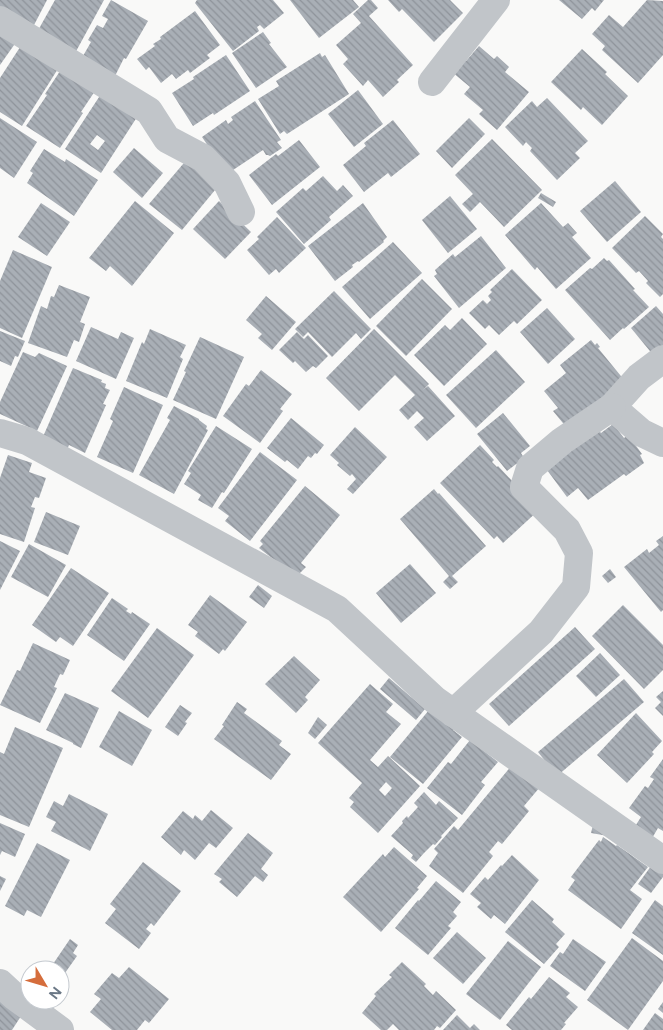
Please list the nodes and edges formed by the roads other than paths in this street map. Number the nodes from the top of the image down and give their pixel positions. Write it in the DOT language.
graph roads {
  1 [pos="496,0"];
  2 [pos="0,20"];
  3 [pos="432,82"];
  4 [pos="241,212"];
  5 [pos="663,359"];
  6 [pos="612,407"];
  7 [pos="0,433"];
  8 [pos="663,444"];
  9 [pos="453,713"];
  10 [pos="662,857"];
  11 [pos="0,983"];
  12 [pos="60,1030"];
  1 -- 3 [label="street"];
  2 -- 4 [label="street"];
  5 -- 6 [label="street"];
  6 -- 8 [label="street"];
  6 -- 9 [label="street"];
  7 -- 9 [label="street"];
  9 -- 10 [label="street"];
  11 -- 12 [label="street"];
}
